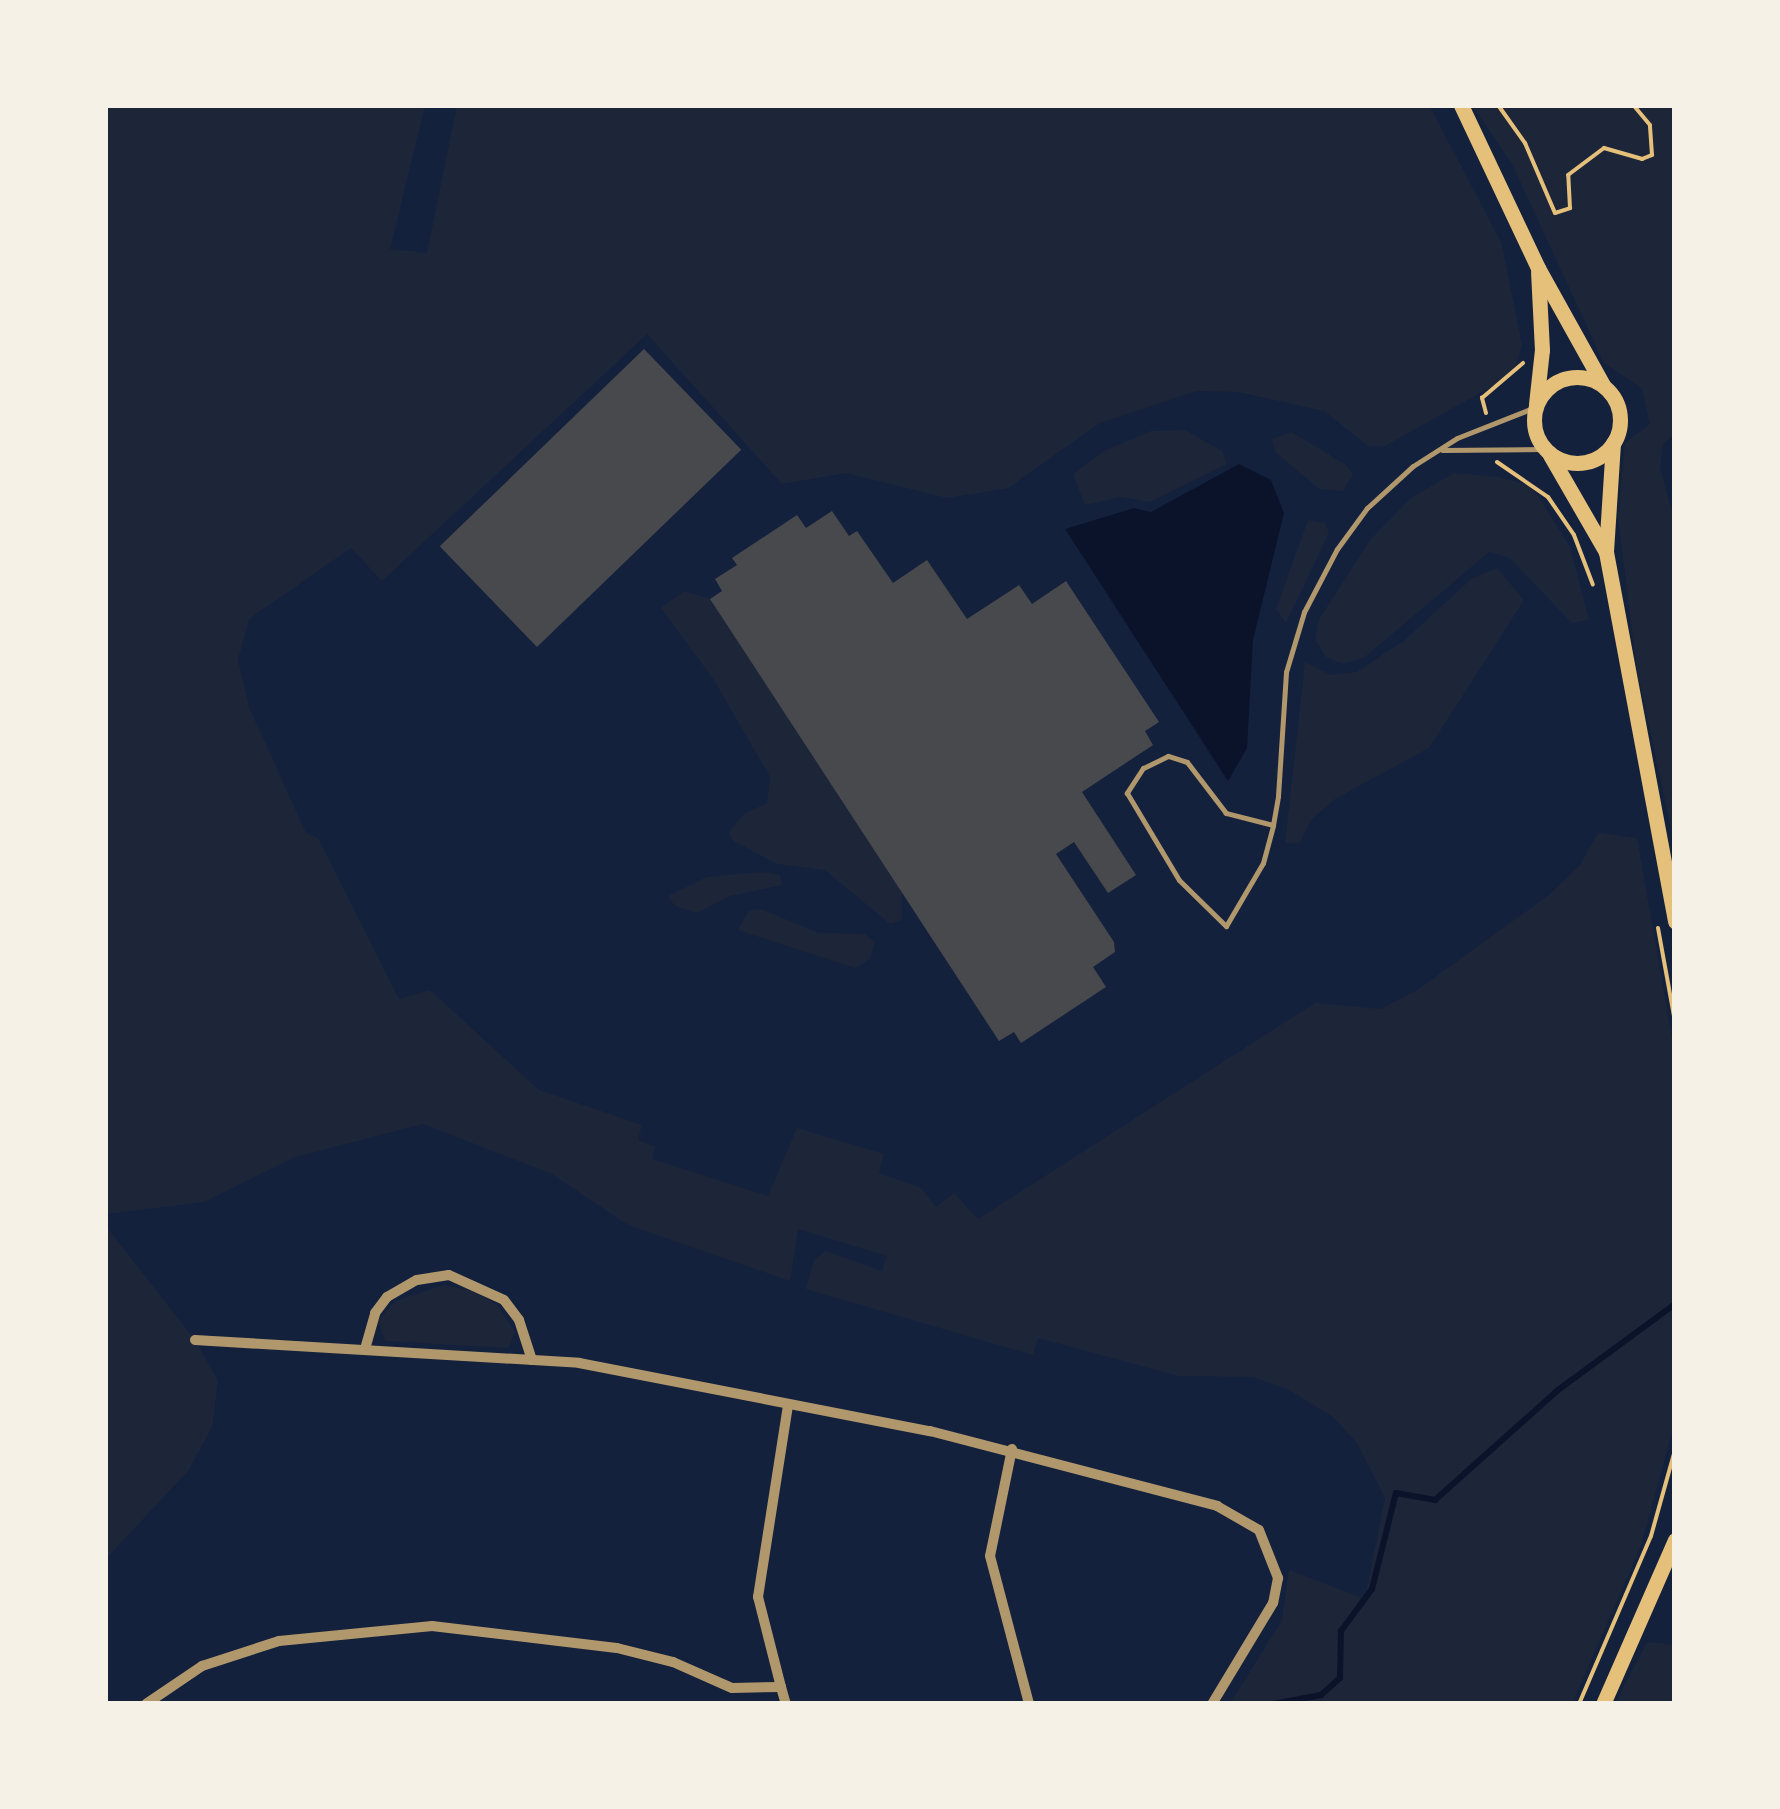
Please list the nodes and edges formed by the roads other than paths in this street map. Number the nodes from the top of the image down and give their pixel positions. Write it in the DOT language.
graph roads {
  1 [pos="1461,105"];
  2 [pos="1538,268"];
  3 [pos="1603,384"];
  4 [pos="1535,406"];
  5 [pos="1613,443"];
  6 [pos="1439,450"];
  7 [pos="1547,452"];
  8 [pos="1606,552"];
  9 [pos="1273,825"];
  10 [pos="1675,922"];
  11 [pos="195,1340"];
  12 [pos="365,1349"];
  13 [pos="532,1360"];
  14 [pos="788,1406"];
  15 [pos="1012,1449"];
  16 [pos="1675,1540"];
  17 [pos="781,1686"];
  18 [pos="146,1704"];
  19 [pos="786,1704"];
  20 [pos="1029,1704"];
  21 [pos="1212,1704"];
  22 [pos="1602,1704"];
  1 -- 2 [label="main road"];
  2 -- 3 [label="main road"];
  2 -- 4 [label="main road"];
  3 -- 4 [label="main road"];
  3 -- 5 [label="main road"];
  4 -- 6 [label="lane"];
  4 -- 7 [label="main road"];
  5 -- 7 [label="main road"];
  5 -- 8 [label="main road"];
  6 -- 7 [label="lane"];
  6 -- 9 [label="lane"];
  7 -- 8 [label="main road"];
  8 -- 10 [label="main road"];
  9 -- 9 [label="lane"];
  11 -- 12 [label="street"];
  12 -- 13 [label="street"];
  12 -- 13 [label="street"];
  13 -- 14 [label="street"];
  14 -- 15 [label="street"];
  14 -- 17 [label="street"];
  15 -- 20 [label="street"];
  15 -- 21 [label="street"];
  16 -- 22 [label="main road"];
  17 -- 18 [label="street"];
  17 -- 19 [label="street"];
}
